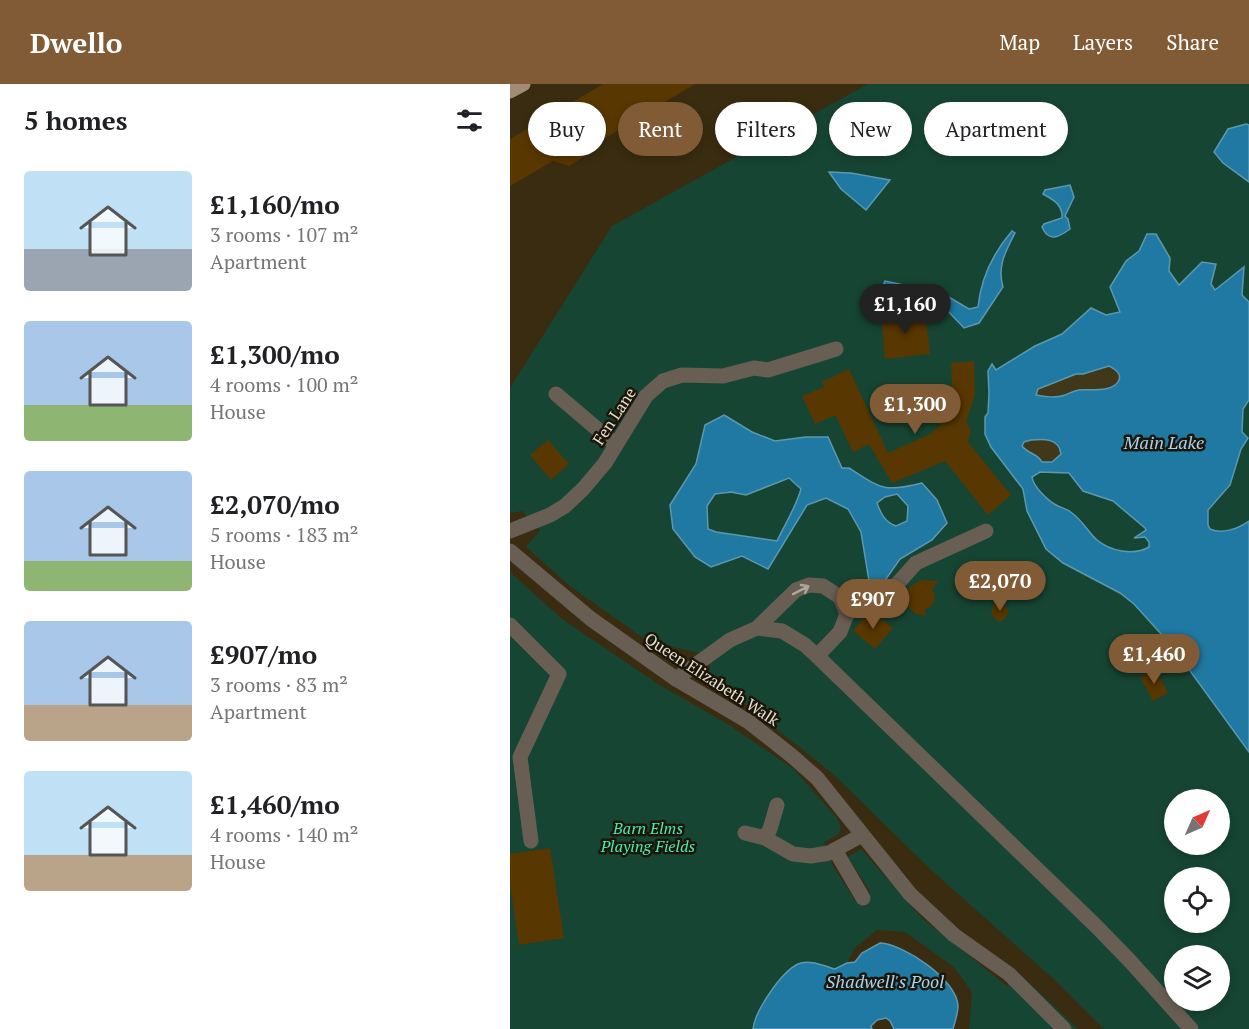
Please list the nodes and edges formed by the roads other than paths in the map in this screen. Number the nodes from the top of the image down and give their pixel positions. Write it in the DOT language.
graph roads {
  1 [pos="523,84"];
  2 [pos="510,91"];
  3 [pos="836,349"];
  4 [pos="556,394"];
  5 [pos="616,445"];
  6 [pos="510,531"];
  7 [pos="986,531"];
  8 [pos="510,552"];
  9 [pos="847,614"];
  10 [pos="510,625"];
  11 [pos="757,628"];
  12 [pos="818,656"];
  13 [pos="676,679"];
  14 [pos="777,805"];
  15 [pos="745,833"];
  16 [pos="862,835"];
  17 [pos="765,838"];
  18 [pos="531,841"];
  19 [pos="835,850"];
  20 [pos="863,898"];
  21 [pos="1064,1029"];
  22 [pos="1191,1029"];
  1 -- 2 [label="main road"];
  3 -- 5 [label="street, Fen Lane"];
  4 -- 5 [label="street"];
  5 -- 6 [label="street, Fen Lane"];
  7 -- 9 [label="street"];
  8 -- 13 [label="street, Queen Elizabeth Walk"];
  11 -- 9 [label="street, one-way"];
  9 -- 12 [label="street"];
  10 -- 18 [label="street"];
  11 -- 12 [label="street"];
  11 -- 13 [label="street"];
  12 -- 22 [label="street"];
  13 -- 16 [label="street, Queen Elizabeth Walk"];
  14 -- 17 [label="street"];
  15 -- 17 [label="street"];
  16 -- 19 [label="street"];
  16 -- 21 [label="street, Queen Elizabeth Walk"];
  17 -- 19 [label="street"];
  19 -- 20 [label="street"];
}
